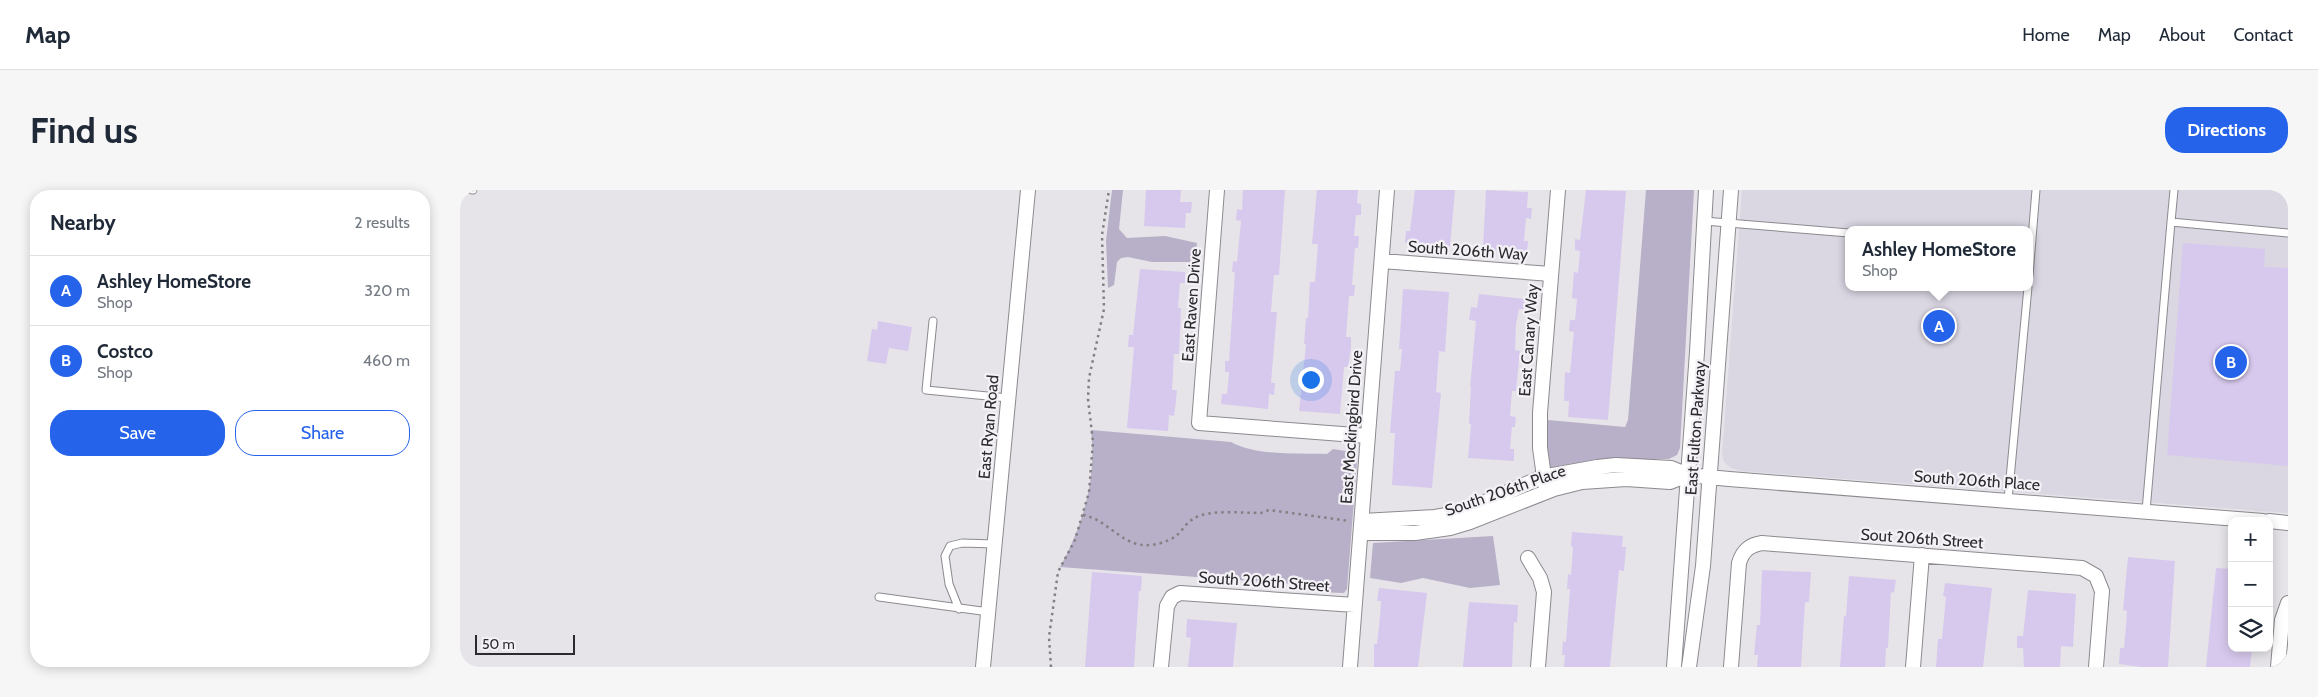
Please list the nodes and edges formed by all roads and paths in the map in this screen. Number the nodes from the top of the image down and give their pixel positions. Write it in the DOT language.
graph roads {
  1 [pos="1028,190"];
  2 [pos="1108,190"];
  3 [pos="1217,190"];
  4 [pos="1387,190"];
  5 [pos="1558,190"];
  6 [pos="1706,190"];
  7 [pos="1731,190"];
  8 [pos="2036,190"];
  9 [pos="2174,190"];
  10 [pos="1704,220"];
  11 [pos="2171,222"];
  12 [pos="1728,223"];
  13 [pos="2032,226"];
  14 [pos="1845,233"];
  15 [pos="2288,233"];
  16 [pos="1382,261"];
  17 [pos="1551,274"];
  18 [pos="2028,291"];
  19 [pos="933,321"];
  20 [pos="1008,398"];
  21 [pos="1368,436"];
  22 [pos="1688,475"];
  23 [pos="1709,476"];
  24 [pos="1542,477"];
  25 [pos="1547,492"];
  26 [pos="2008,500"];
  27 [pos="2146,511"];
  28 [pos="1083,516"];
  29 [pos="2228,518"];
  30 [pos="2273,521"];
  31 [pos="2288,523"];
  32 [pos="1361,527"];
  33 [pos="995,544"];
  34 [pos="1922,555"];
  35 [pos="1528,558"];
  36 [pos="879,597"];
  37 [pos="2287,604"];
  38 [pos="1355,605"];
  39 [pos="959,609"];
  40 [pos="989,612"];
  41 [pos="984,667"];
  42 [pos="1051,667"];
  43 [pos="1161,667"];
  44 [pos="1350,667"];
  45 [pos="1538,667"];
  46 [pos="1674,667"];
  47 [pos="1689,667"];
  48 [pos="1731,667"];
  49 [pos="1913,667"];
  50 [pos="2096,667"];
  51 [pos="2278,667"];
  1 -- 20 [label="street, East Ryan Road"];
  2 -- 28 [label="path"];
  3 -- 21 [label="street, East Raven Drive"];
  4 -- 16 [label="street, East Mockingbird Drive"];
  5 -- 17 [label="street, East Canary Way"];
  6 -- 10 [label="street, East Fulton Parkway"];
  7 -- 12 [label="street, East Fulton Parkway"];
  8 -- 13 [label="lane"];
  9 -- 11 [label="lane"];
  10 -- 12 [label="lane"];
  10 -- 22 [label="street, East Fulton Parkway"];
  11 -- 15 [label="lane"];
  11 -- 27 [label="lane"];
  12 -- 14 [label="lane"];
  12 -- 23 [label="street, East Fulton Parkway"];
  16 -- 17 [label="street, South 206th Way"];
  16 -- 21 [label="street, East Mockingbird Drive"];
  17 -- 24 [label="street, East Canary Way"];
  18 -- 26 [label="lane"];
  19 -- 20 [label="lane"];
  20 -- 33 [label="street, East Ryan Road"];
  21 -- 32 [label="street, East Mockingbird Drive"];
  22 -- 23 [label="street, South 206th Place"];
  22 -- 24 [label="street, South 206th Place"];
  22 -- 25 [label="street, South 206th Place"];
  22 -- 46 [label="street, East Fulton Parkway"];
  23 -- 26 [label="street, South 206th Place"];
  23 -- 47 [label="street, East Fulton Parkway"];
  24 -- 25 [label="street, East Canary Way"];
  24 -- 32 [label="street, South 206th Place"];
  25 -- 32 [label="street, South 206th Place"];
  26 -- 27 [label="street, South 206th Place"];
  27 -- 29 [label="street, South 206th Place"];
  28 -- 32 [label="path"];
  28 -- 42 [label="path"];
  30 -- 31 [label="street"];
  32 -- 38 [label="street, East Mockingbird Drive"];
  33 -- 39 [label="lane"];
  33 -- 40 [label="street, East Ryan Road"];
  34 -- 48 [label="street, Sout 206th Street"];
  34 -- 49 [label="street"];
  34 -- 50 [label="street, Sout 206th Street"];
  35 -- 45 [label="street"];
  36 -- 39 [label="lane"];
  37 -- 51 [label="street"];
  38 -- 43 [label="street, South 206th Street"];
  38 -- 44 [label="street, East Mockingbird Drive"];
  39 -- 40 [label="lane"];
  40 -- 41 [label="street, East Ryan Road"];
}
